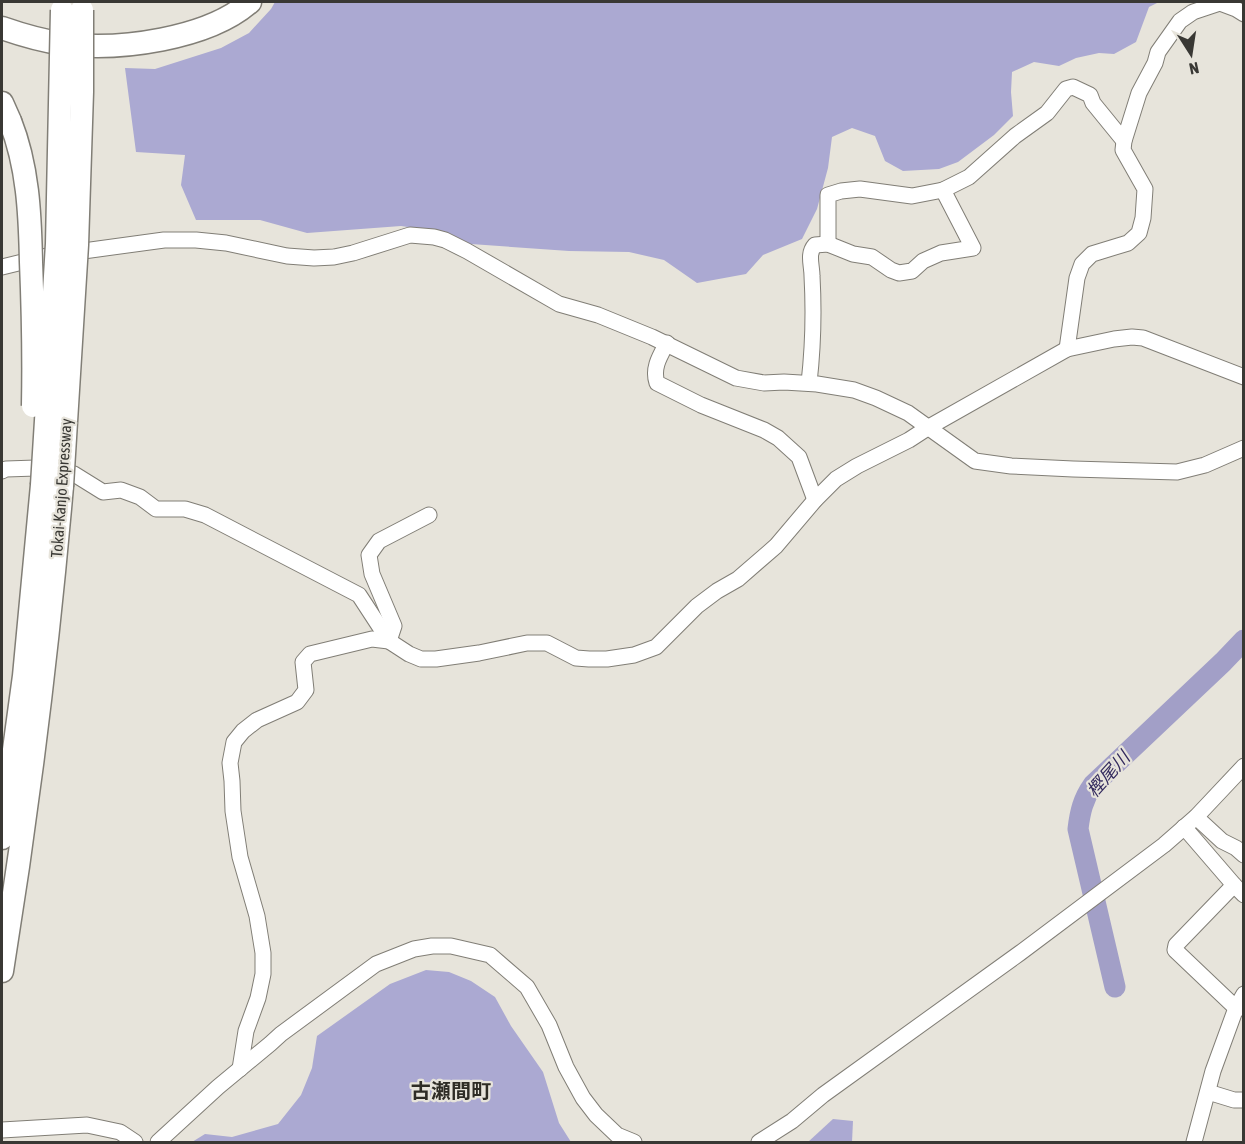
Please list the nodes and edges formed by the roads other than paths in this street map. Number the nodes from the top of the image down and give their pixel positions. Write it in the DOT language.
graph roads {
  1 [pos="225,2"];
  2 [pos="250,2"];
  3 [pos="1220,2"];
  4 [pos="78,6"];
  5 [pos="2,13"];
  6 [pos="1244,14"];
  7 [pos="2,28"];
  8 [pos="6,112"];
  9 [pos="1124,141"];
  10 [pos="943,190"];
  11 [pos="828,244"];
  12 [pos="2,267"];
  13 [pos="667,343"];
  14 [pos="1067,349"];
  15 [pos="1244,376"];
  16 [pos="808,383"];
  17 [pos="929,427"];
  18 [pos="1244,448"];
  19 [pos="2,471"];
  20 [pos="45,484"];
  21 [pos="815,500"];
  22 [pos="429,515"];
  23 [pos="389,641"];
  24 [pos="1244,766"];
  25 [pos="1190,822"];
  26 [pos="2,838"];
  27 [pos="1241,847"];
  28 [pos="1239,890"];
  29 [pos="2,971"];
  30 [pos="1241,1003"];
  31 [pos="240,1069"];
  32 [pos="1208,1092"];
  33 [pos="1244,1100"];
  34 [pos="2,1130"];
  35 [pos="135,1143"];
  36 [pos="158,1143"];
  37 [pos="634,1143"];
  38 [pos="759,1143"];
  39 [pos="1194,1143"];
  1 -- 5 [label="highway"];
  2 -- 7 [label="highway"];
  3 -- 6 [label="street"];
  3 -- 9 [label="street"];
  4 -- 20 [label="highway, Tokai-Kanjo Expressway, bridge"];
  4 -- 20 [label="highway, Tokai-Kanjo Expressway, bridge"];
  8 -- 20 [label="highway, bridge"];
  9 -- 10 [label="street"];
  9 -- 14 [label="street"];
  10 -- 11 [label="street"];
  10 -- 11 [label="street"];
  11 -- 16 [label="street"];
  12 -- 13 [label="street"];
  13 -- 16 [label="street"];
  13 -- 21 [label="street"];
  14 -- 15 [label="street"];
  14 -- 17 [label="street"];
  16 -- 17 [label="street"];
  17 -- 18 [label="street"];
  17 -- 21 [label="street"];
  19 -- 23 [label="street"];
  20 -- 26 [label="highway, Tokai-Kanjo Expressway"];
  20 -- 29 [label="highway, Tokai-Kanjo Expressway"];
  21 -- 23 [label="street"];
  22 -- 23 [label="street"];
  23 -- 31 [label="street"];
  24 -- 25 [label="street"];
  25 -- 27 [label="street"];
  25 -- 28 [label="street"];
  25 -- 38 [label="street"];
  28 -- 30 [label="street"];
  30 -- 32 [label="street"];
  31 -- 36 [label="street"];
  31 -- 37 [label="street"];
  32 -- 33 [label="street"];
  32 -- 39 [label="street"];
  34 -- 35 [label="street"];
}
